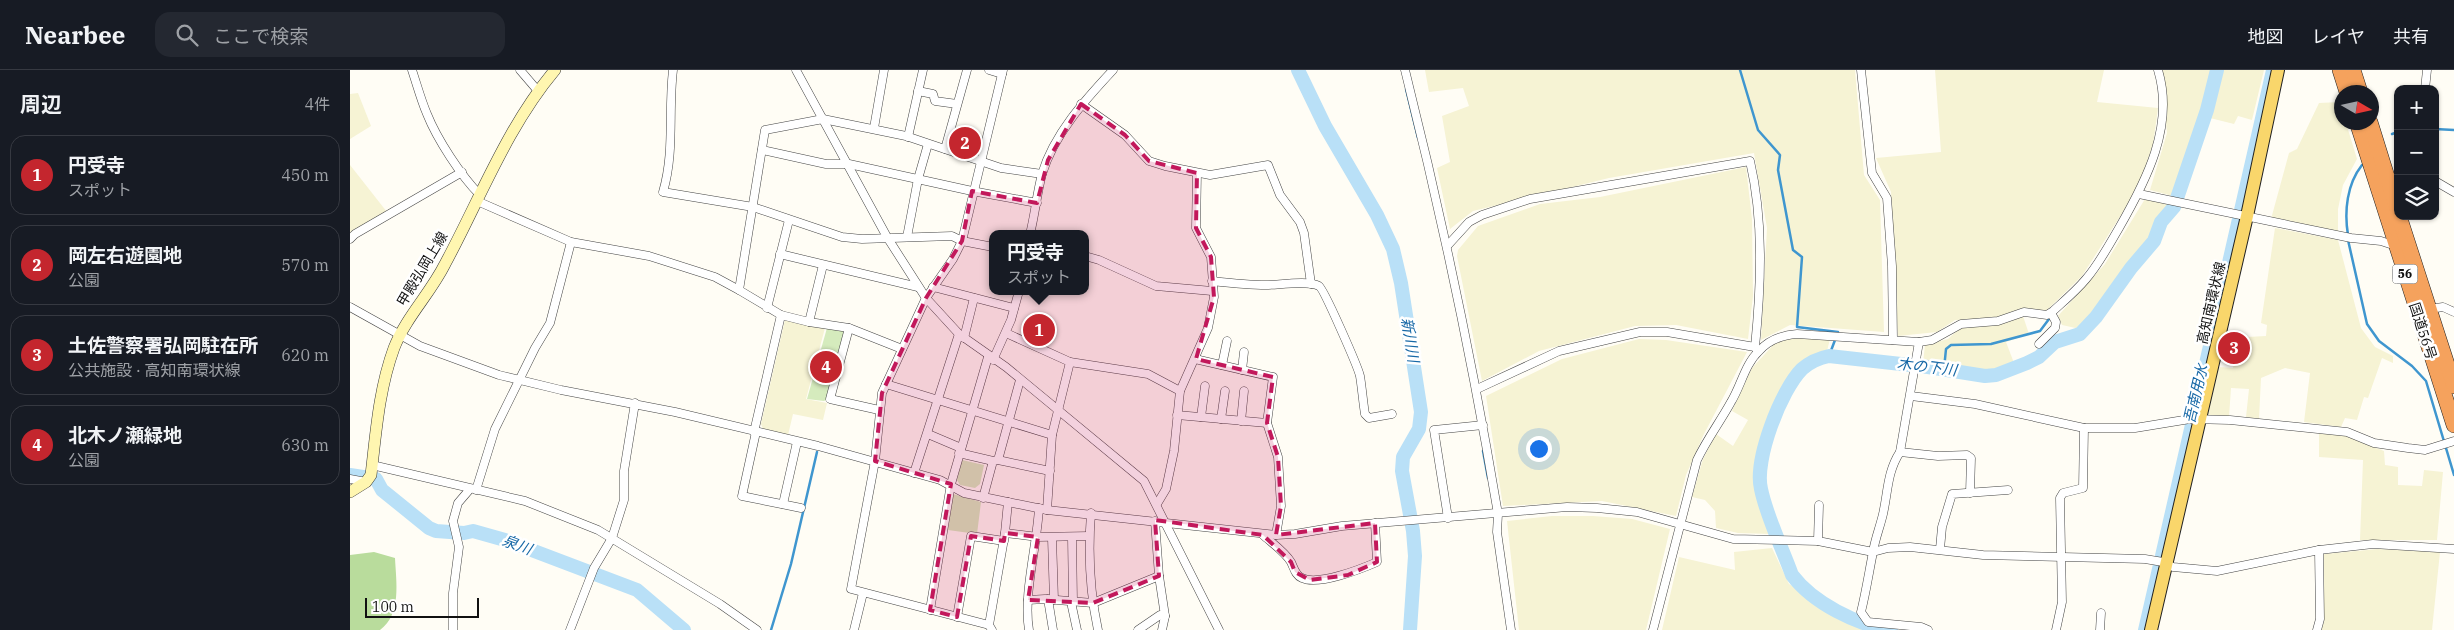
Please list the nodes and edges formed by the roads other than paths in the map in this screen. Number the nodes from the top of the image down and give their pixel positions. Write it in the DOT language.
graph roads {
  1 [pos="412,70"];
  2 [pos="520,70"];
  3 [pos="555,70"];
  4 [pos="673,70"];
  5 [pos="796,70"];
  6 [pos="884,70"];
  7 [pos="922,70"];
  8 [pos="967,70"];
  9 [pos="989,70"];
  10 [pos="1113,70"];
  11 [pos="1405,70"];
  12 [pos="1861,70"];
  13 [pos="2158,70"];
  14 [pos="2278,70"];
  15 [pos="2340,70"];
  16 [pos="2353,70"];
  17 [pos="2426,70"];
  18 [pos="1002,72"];
  19 [pos="2345,85"];
  20 [pos="2358,85"];
  21 [pos="2425,85"];
  22 [pos="538,91"];
  23 [pos="918,91"];
  24 [pos="957,104"];
  25 [pos="1081,104"];
  26 [pos="823,119"];
  27 [pos="874,128"];
  28 [pos="2359,130"];
  29 [pos="2373,130"];
  30 [pos="908,137"];
  31 [pos="928,144"];
  32 [pos="945,149"];
  33 [pos="762,150"];
  34 [pos="980,162"];
  35 [pos="849,164"];
  36 [pos="462,172"];
  37 [pos="1198,173"];
  38 [pos="1042,174"];
  39 [pos="918,179"];
  40 [pos="2393,180"];
  41 [pos="2439,183"];
  42 [pos="972,192"];
  43 [pos="2454,192"];
  44 [pos="2139,194"];
  45 [pos="479,198"];
  46 [pos="1036,202"];
  47 [pos="753,208"];
  48 [pos="2242,215"];
  49 [pos="788,220"];
  50 [pos="2400,220"];
  51 [pos="1031,230"];
  52 [pos="887,237"];
  53 [pos="907,237"];
  54 [pos="350,239"];
  55 [pos="962,241"];
  56 [pos="571,242"];
  57 [pos="1448,245"];
  58 [pos="989,246"];
  59 [pos="2395,246"];
  60 [pos="2410,252"];
  61 [pos="780,254"];
  62 [pos="1089,257"];
  63 [pos="823,265"];
  64 [pos="1212,281"];
  65 [pos="1311,284"];
  66 [pos="918,287"];
  67 [pos="933,287"];
  68 [pos="739,290"];
  69 [pos="1212,292"];
  70 [pos="1017,295"];
  71 [pos="926,298"];
  72 [pos="974,298"];
  73 [pos="350,307"];
  74 [pos="767,308"];
  75 [pos="1014,308"];
  76 [pos="2429,309"];
  77 [pos="2454,312"];
  78 [pos="2051,313"];
  79 [pos="781,315"];
  80 [pos="809,322"];
  81 [pos="849,328"];
  82 [pos="1006,333"];
  83 [pos="400,335"];
  84 [pos="962,336"];
  85 [pos="1893,340"];
  86 [pos="1227,341"];
  87 [pos="1919,342"];
  88 [pos="2039,344"];
  89 [pos="902,349"];
  90 [pos="1757,349"];
  91 [pos="1244,352"];
  92 [pos="991,358"];
  93 [pos="1195,359"];
  94 [pos="1070,362"];
  95 [pos="1222,365"];
  96 [pos="1242,370"];
  97 [pos="520,380"];
  98 [pos="1020,380"];
  99 [pos="886,384"];
  100 [pos="1205,386"];
  101 [pos="2454,386"];
  102 [pos="1477,389"];
  103 [pos="1180,391"];
  104 [pos="1244,391"];
  105 [pos="1225,392"];
  106 [pos="1911,396"];
  107 [pos="939,400"];
  108 [pos="635,403"];
  109 [pos="879,410"];
  110 [pos="971,411"];
  111 [pos="1057,411"];
  112 [pos="1392,414"];
  113 [pos="1177,415"];
  114 [pos="1201,418"];
  115 [pos="1221,419"];
  116 [pos="2194,419"];
  117 [pos="1241,421"];
  118 [pos="1007,422"];
  119 [pos="1267,424"];
  120 [pos="1483,425"];
  121 [pos="2454,425"];
  122 [pos="2084,428"];
  123 [pos="755,432"];
  124 [pos="928,434"];
  125 [pos="1052,435"];
  126 [pos="797,442"];
  127 [pos="2448,443"];
  128 [pos="960,450"];
  129 [pos="1900,452"];
  130 [pos="995,460"];
  131 [pos="874,461"];
  132 [pos="1050,471"];
  133 [pos="914,473"];
  134 [pos="370,475"];
  135 [pos="350,479"];
  136 [pos="950,484"];
  137 [pos="473,489"];
  138 [pos="2008,490"];
  139 [pos="350,492"];
  140 [pos="1970,493"];
  141 [pos="983,498"];
  142 [pos="1008,502"];
  143 [pos="783,504"];
  144 [pos="1157,504"];
  145 [pos="1820,505"];
  146 [pos="801,508"];
  147 [pos="1043,509"];
  148 [pos="1091,514"];
  149 [pos="1498,514"];
  150 [pos="1448,518"];
  151 [pos="1155,521"];
  152 [pos="1165,521"];
  153 [pos="1375,524"];
  154 [pos="1680,524"];
  155 [pos="1263,535"];
  156 [pos="1276,535"];
  157 [pos="1089,536"];
  158 [pos="1005,537"];
  159 [pos="1038,537"];
  160 [pos="1072,537"];
  161 [pos="612,538"];
  162 [pos="1052,538"];
  163 [pos="1818,541"];
  164 [pos="1940,549"];
  165 [pos="2454,549"];
  166 [pos="2319,550"];
  167 [pos="1873,552"];
  168 [pos="2062,557"];
  169 [pos="2161,562"];
  170 [pos="1158,576"];
  171 [pos="863,593"];
  172 [pos="1028,600"];
  173 [pos="1051,600"];
  174 [pos="1072,602"];
  175 [pos="1093,603"];
  176 [pos="930,610"];
  177 [pos="2101,613"];
  178 [pos="957,616"];
  179 [pos="1165,616"];
  180 [pos="1867,626"];
  181 [pos="990,627"];
  182 [pos="453,630"];
  183 [pos="570,630"];
  184 [pos="758,630"];
  185 [pos="854,630"];
  186 [pos="1029,630"];
  187 [pos="1053,630"];
  188 [pos="1077,630"];
  189 [pos="1098,630"];
  190 [pos="1138,630"];
  191 [pos="1162,630"];
  192 [pos="1219,630"];
  193 [pos="1511,630"];
  194 [pos="1653,630"];
  195 [pos="1928,630"];
  196 [pos="2056,630"];
  197 [pos="2100,630"];
  198 [pos="2150,630"];
  199 [pos="2317,630"];
  1 -- 36 [label="street"];
  2 -- 22 [label="street"];
  3 -- 22 [label="main road, 甲殿弘岡上線"];
  4 -- 47 [label="street"];
  5 -- 26 [label="street"];
  6 -- 27 [label="street"];
  7 -- 23 [label="street"];
  8 -- 24 [label="street"];
  9 -- 18 [label="street"];
  10 -- 25 [label="street"];
  11 -- 57 [label="street"];
  12 -- 85 [label="street"];
  13 -- 44 [label="street"];
  14 -- 48 [label="main road, 高知南環状線"];
  15 -- 19 [label="highway"];
  16 -- 20 [label="highway"];
  17 -- 21 [label="street"];
  18 -- 34 [label="street"];
  22 -- 45 [label="main road, 甲殿弘岡上線"];
  23 -- 24 [label="street"];
  23 -- 30 [label="street"];
  24 -- 32 [label="street"];
  25 -- 37 [label="street"];
  25 -- 38 [label="street"];
  26 -- 27 [label="street"];
  26 -- 33 [label="street"];
  26 -- 35 [label="street"];
  27 -- 30 [label="street"];
  28 -- 59 [label="highway, 国道56号 / 56"];
  29 -- 40 [label="highway"];
  30 -- 31 [label="street"];
  31 -- 32 [label="street"];
  31 -- 39 [label="street"];
  32 -- 34 [label="street"];
  33 -- 35 [label="street"];
  33 -- 47 [label="street"];
  34 -- 38 [label="street"];
  34 -- 42 [label="street"];
  35 -- 39 [label="street"];
  35 -- 52 [label="street"];
  36 -- 45 [label="street"];
  36 -- 54 [label="street"];
  37 -- 64 [label="street"];
  37 -- 65 [label="street"];
  38 -- 46 [label="street"];
  39 -- 42 [label="street"];
  39 -- 53 [label="street"];
  41 -- 43 [label="street"];
  42 -- 46 [label="street"];
  42 -- 55 [label="street"];
  44 -- 48 [label="street"];
  44 -- 78 [label="street"];
  45 -- 56 [label="street"];
  45 -- 83 [label="main road, 甲殿弘岡上線"];
  46 -- 51 [label="street"];
  47 -- 49 [label="street"];
  47 -- 68 [label="street"];
  48 -- 59 [label="street"];
  48 -- 116 [label="main road, 高知南環状線"];
  49 -- 52 [label="street"];
  49 -- 61 [label="street"];
  50 -- 60 [label="highway, 国道56号 / 56"];
  52 -- 53 [label="street"];
  52 -- 66 [label="street"];
  53 -- 55 [label="street"];
  55 -- 58 [label="street"];
  55 -- 67 [label="street"];
  56 -- 68 [label="street"];
  56 -- 97 [label="street"];
  57 -- 90 [label="street"];
  57 -- 102 [label="street"];
  59 -- 60 [label="street"];
  59 -- 121 [label="highway, 国道56号 / 56"];
  60 -- 76 [label="highway, 国道56号 / 56"];
  61 -- 63 [label="street"];
  61 -- 74 [label="street"];
  62 -- 69 [label="street"];
  63 -- 66 [label="street"];
  63 -- 80 [label="street"];
  64 -- 65 [label="street"];
  64 -- 69 [label="street"];
  65 -- 112 [label="street"];
  66 -- 71 [label="street"];
  67 -- 71 [label="street"];
  67 -- 72 [label="street"];
  68 -- 74 [label="street"];
  69 -- 93 [label="street"];
  70 -- 75 [label="street"];
  71 -- 84 [label="street"];
  71 -- 89 [label="street"];
  72 -- 75 [label="street"];
  72 -- 84 [label="street"];
  73 -- 83 [label="street"];
  74 -- 79 [label="street"];
  75 -- 82 [label="street"];
  76 -- 77 [label="street"];
  76 -- 101 [label="highway, 国道56号 / 56"];
  78 -- 87 [label="street"];
  78 -- 88 [label="street"];
  79 -- 80 [label="street"];
  79 -- 123 [label="street"];
  80 -- 81 [label="street"];
  81 -- 89 [label="street"];
  81 -- 109 [label="street"];
  82 -- 92 [label="street"];
  82 -- 94 [label="street"];
  83 -- 97 [label="street"];
  83 -- 134 [label="main road, 甲殿弘岡上線"];
  84 -- 92 [label="street"];
  84 -- 107 [label="street"];
  85 -- 87 [label="street"];
  85 -- 90 [label="street"];
  86 -- 95 [label="street"];
  87 -- 106 [label="street"];
  89 -- 99 [label="street"];
  90 -- 102 [label="street"];
  90 -- 154 [label="street"];
  91 -- 96 [label="street"];
  92 -- 98 [label="street"];
  92 -- 110 [label="street"];
  93 -- 95 [label="street"];
  93 -- 103 [label="street"];
  94 -- 103 [label="street"];
  94 -- 111 [label="street"];
  95 -- 96 [label="street"];
  96 -- 119 [label="street"];
  97 -- 108 [label="street"];
  97 -- 137 [label="street"];
  98 -- 111 [label="street"];
  98 -- 118 [label="street"];
  99 -- 107 [label="street"];
  99 -- 109 [label="street"];
  100 -- 114 [label="street"];
  102 -- 120 [label="street"];
  103 -- 113 [label="street"];
  104 -- 117 [label="street"];
  105 -- 115 [label="street"];
  106 -- 122 [label="street"];
  106 -- 129 [label="street"];
  107 -- 110 [label="street"];
  107 -- 124 [label="street"];
  108 -- 123 [label="street"];
  108 -- 161 [label="street"];
  109 -- 131 [label="street"];
  110 -- 118 [label="street"];
  110 -- 128 [label="street"];
  111 -- 125 [label="street"];
  111 -- 144 [label="street"];
  113 -- 114 [label="street"];
  113 -- 144 [label="street"];
  114 -- 115 [label="street"];
  115 -- 117 [label="street"];
  116 -- 122 [label="street"];
  116 -- 127 [label="street"];
  116 -- 169 [label="main road, 高知南環状線"];
  117 -- 119 [label="street"];
  118 -- 125 [label="street"];
  118 -- 130 [label="street"];
  119 -- 156 [label="street"];
  120 -- 149 [label="street"];
  120 -- 150 [label="street"];
  122 -- 168 [label="street"];
  123 -- 126 [label="street"];
  123 -- 143 [label="street"];
  124 -- 128 [label="street"];
  124 -- 133 [label="street"];
  125 -- 132 [label="street"];
  126 -- 131 [label="street"];
  126 -- 143 [label="street"];
  128 -- 130 [label="street"];
  128 -- 136 [label="street"];
  129 -- 140 [label="street"];
  129 -- 167 [label="street"];
  130 -- 132 [label="street"];
  130 -- 141 [label="street"];
  131 -- 133 [label="street"];
  131 -- 171 [label="street"];
  132 -- 147 [label="street"];
  133 -- 136 [label="street"];
  134 -- 135 [label="street"];
  134 -- 137 [label="street"];
  134 -- 139 [label="main road"];
  136 -- 141 [label="street"];
  136 -- 176 [label="street"];
  137 -- 161 [label="street"];
  137 -- 182 [label="street"];
  138 -- 140 [label="street"];
  140 -- 164 [label="street"];
  141 -- 142 [label="street"];
  142 -- 147 [label="street"];
  142 -- 158 [label="street"];
  143 -- 146 [label="street"];
  144 -- 152 [label="street"];
  145 -- 163 [label="street"];
  147 -- 148 [label="street"];
  147 -- 159 [label="street"];
  148 -- 151 [label="street"];
  148 -- 157 [label="street"];
  149 -- 150 [label="street"];
  149 -- 154 [label="street"];
  149 -- 193 [label="street"];
  150 -- 153 [label="street"];
  151 -- 152 [label="street"];
  151 -- 170 [label="street"];
  152 -- 155 [label="street"];
  152 -- 192 [label="street"];
  153 -- 155 [label="street"];
  153 -- 156 [label="street"];
  154 -- 163 [label="street"];
  154 -- 194 [label="street"];
  155 -- 156 [label="street"];
  157 -- 160 [label="street"];
  157 -- 175 [label="street"];
  158 -- 159 [label="street"];
  158 -- 178 [label="street"];
  158 -- 181 [label="street"];
  159 -- 162 [label="street"];
  159 -- 172 [label="street"];
  160 -- 162 [label="street"];
  160 -- 174 [label="street"];
  161 -- 183 [label="street"];
  161 -- 184 [label="street"];
  162 -- 173 [label="street"];
  163 -- 167 [label="street"];
  164 -- 167 [label="street"];
  164 -- 168 [label="street"];
  165 -- 166 [label="street"];
  166 -- 169 [label="street"];
  166 -- 199 [label="street"];
  167 -- 180 [label="street"];
  168 -- 169 [label="street"];
  168 -- 196 [label="street"];
  169 -- 198 [label="main road, 高知南環状線"];
  170 -- 175 [label="street"];
  170 -- 179 [label="street"];
  171 -- 176 [label="street"];
  171 -- 185 [label="street"];
  172 -- 173 [label="street"];
  172 -- 186 [label="street"];
  173 -- 174 [label="street"];
  173 -- 187 [label="street"];
  174 -- 175 [label="street"];
  174 -- 188 [label="street"];
  175 -- 189 [label="street"];
  176 -- 178 [label="street"];
  177 -- 197 [label="street"];
  178 -- 181 [label="street"];
  179 -- 190 [label="street"];
  179 -- 191 [label="street"];
  180 -- 195 [label="street"];
}
